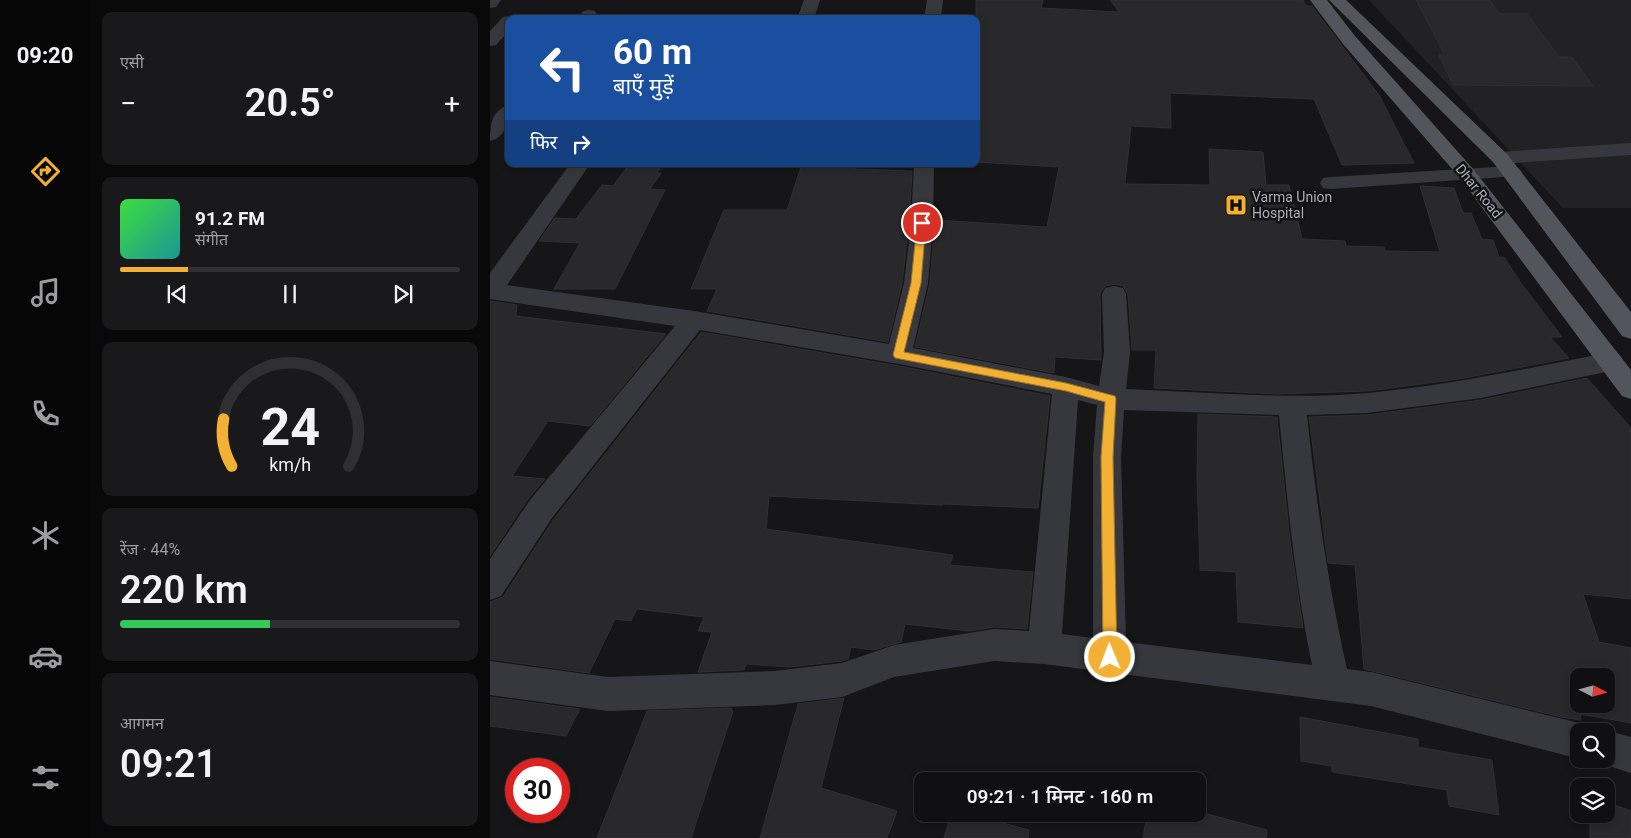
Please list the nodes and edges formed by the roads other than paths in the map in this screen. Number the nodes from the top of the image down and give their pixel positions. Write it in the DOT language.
graph roads {
  1 [pos="493,0"];
  2 [pos="812,0"];
  3 [pos="935,0"];
  4 [pos="1318,0"];
  5 [pos="1337,0"];
  6 [pos="490,3"];
  7 [pos="806,15"];
  8 [pos="933,15"];
  9 [pos="505,25"];
  10 [pos="490,41"];
  11 [pos="505,116"];
  12 [pos="490,135"];
  13 [pos="1631,149"];
  14 [pos="1505,165"];
  15 [pos="578,167"];
  16 [pos="924,167"];
  17 [pos="1467,174"];
  18 [pos="1331,183"];
  19 [pos="490,291"];
  20 [pos="1114,294"];
  21 [pos="694,320"];
  22 [pos="1631,330"];
  23 [pos="898,355"];
  24 [pos="1611,362"];
  25 [pos="1066,387"];
  26 [pos="1631,389"];
  27 [pos="1111,399"];
  28 [pos="1292,405"];
  29 [pos="490,586"];
  30 [pos="1044,648"];
  31 [pos="1110,657"];
  32 [pos="490,678"];
  33 [pos="1333,685"];
  34 [pos="1570,739"];
  35 [pos="1615,750"];
  36 [pos="1631,754"];
  1 -- 6 [label="street"];
  2 -- 7 [label="street"];
  3 -- 8 [label="street"];
  4 -- 17 [label="main road, Dhar Road"];
  5 -- 14 [label="main road"];
  9 -- 10 [label="street"];
  11 -- 12 [label="street"];
  13 -- 14 [label="street"];
  14 -- 17 [label="street"];
  14 -- 22 [label="main road"];
  15 -- 19 [label="street"];
  16 -- 23 [label="street"];
  17 -- 18 [label="street"];
  17 -- 24 [label="main road, Dhar Road"];
  19 -- 21 [label="street"];
  20 -- 27 [label="street"];
  21 -- 23 [label="street"];
  21 -- 29 [label="street"];
  23 -- 25 [label="street"];
  24 -- 26 [label="main road, Dhar Road"];
  24 -- 28 [label="street"];
  25 -- 27 [label="street"];
  25 -- 30 [label="street"];
  27 -- 28 [label="street"];
  27 -- 31 [label="street"];
  28 -- 33 [label="street"];
  30 -- 31 [label="street"];
  30 -- 32 [label="street"];
  31 -- 33 [label="street"];
  33 -- 34 [label="street"];
  35 -- 36 [label="street"];
}
